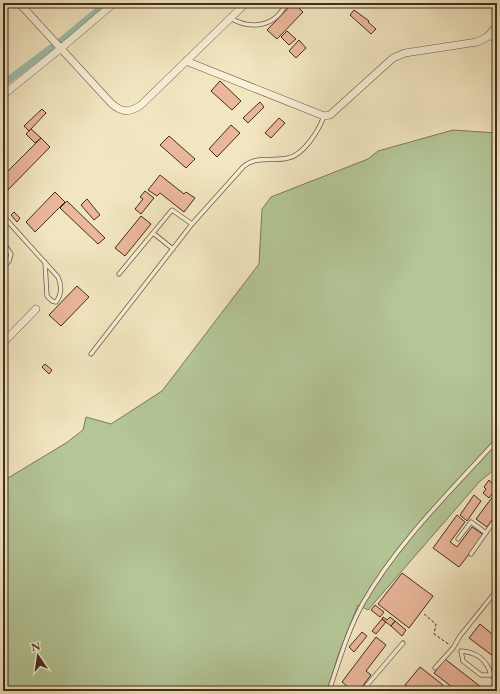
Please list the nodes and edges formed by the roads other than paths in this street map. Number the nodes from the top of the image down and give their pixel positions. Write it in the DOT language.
graph roads {
  1 [pos="19,3"];
  2 [pos="114,3"];
  3 [pos="246,3"];
  4 [pos="286,3"];
  5 [pos="230,18"];
  6 [pos="497,26"];
  7 [pos="488,37"];
  8 [pos="497,40"];
  9 [pos="60,49"];
  10 [pos="186,61"];
  11 [pos="3,95"];
  12 [pos="324,116"];
  13 [pos="3,216"];
  14 [pos="192,224"];
  15 [pos="153,233"];
  16 [pos="3,242"];
  17 [pos="173,249"];
  18 [pos="45,262"];
  19 [pos="3,268"];
  20 [pos="120,274"];
  21 [pos="36,309"];
  22 [pos="3,343"];
  23 [pos="91,354"];
  24 [pos="497,440"];
  25 [pos="497,517"];
  26 [pos="486,533"];
  27 [pos="458,539"];
  28 [pos="471,554"];
  29 [pos="497,590"];
  30 [pos="403,643"];
  31 [pos="453,648"];
  32 [pos="461,651"];
  33 [pos="435,668"];
  34 [pos="491,675"];
  35 [pos="497,680"];
  36 [pos="329,691"];
  37 [pos="362,691"];
  1 -- 9 [label="street"];
  2 -- 9 [label="street"];
  3 -- 5 [label="street"];
  4 -- 5 [label="lane"];
  5 -- 10 [label="street"];
  6 -- 12 [label="street"];
  7 -- 8 [label="lane"];
  9 -- 10 [label="street"];
  9 -- 11 [label="street"];
  10 -- 12 [label="street"];
  12 -- 14 [label="lane"];
  13 -- 18 [label="lane"];
  14 -- 15 [label="lane"];
  14 -- 17 [label="lane"];
  15 -- 17 [label="lane"];
  15 -- 20 [label="lane"];
  16 -- 19 [label="lane"];
  17 -- 23 [label="lane"];
  18 -- 18 [label="lane"];
  21 -- 22 [label="street"];
  24 -- 36 [label="lane"];
  25 -- 26 [label="lane"];
  26 -- 27 [label="lane"];
  26 -- 28 [label="lane"];
  29 -- 31 [label="lane"];
  30 -- 37 [label="lane"];
  31 -- 32 [label="lane"];
  31 -- 33 [label="lane"];
  32 -- 34 [label="lane"];
  32 -- 34 [label="lane"];
  34 -- 35 [label="lane"];
}
